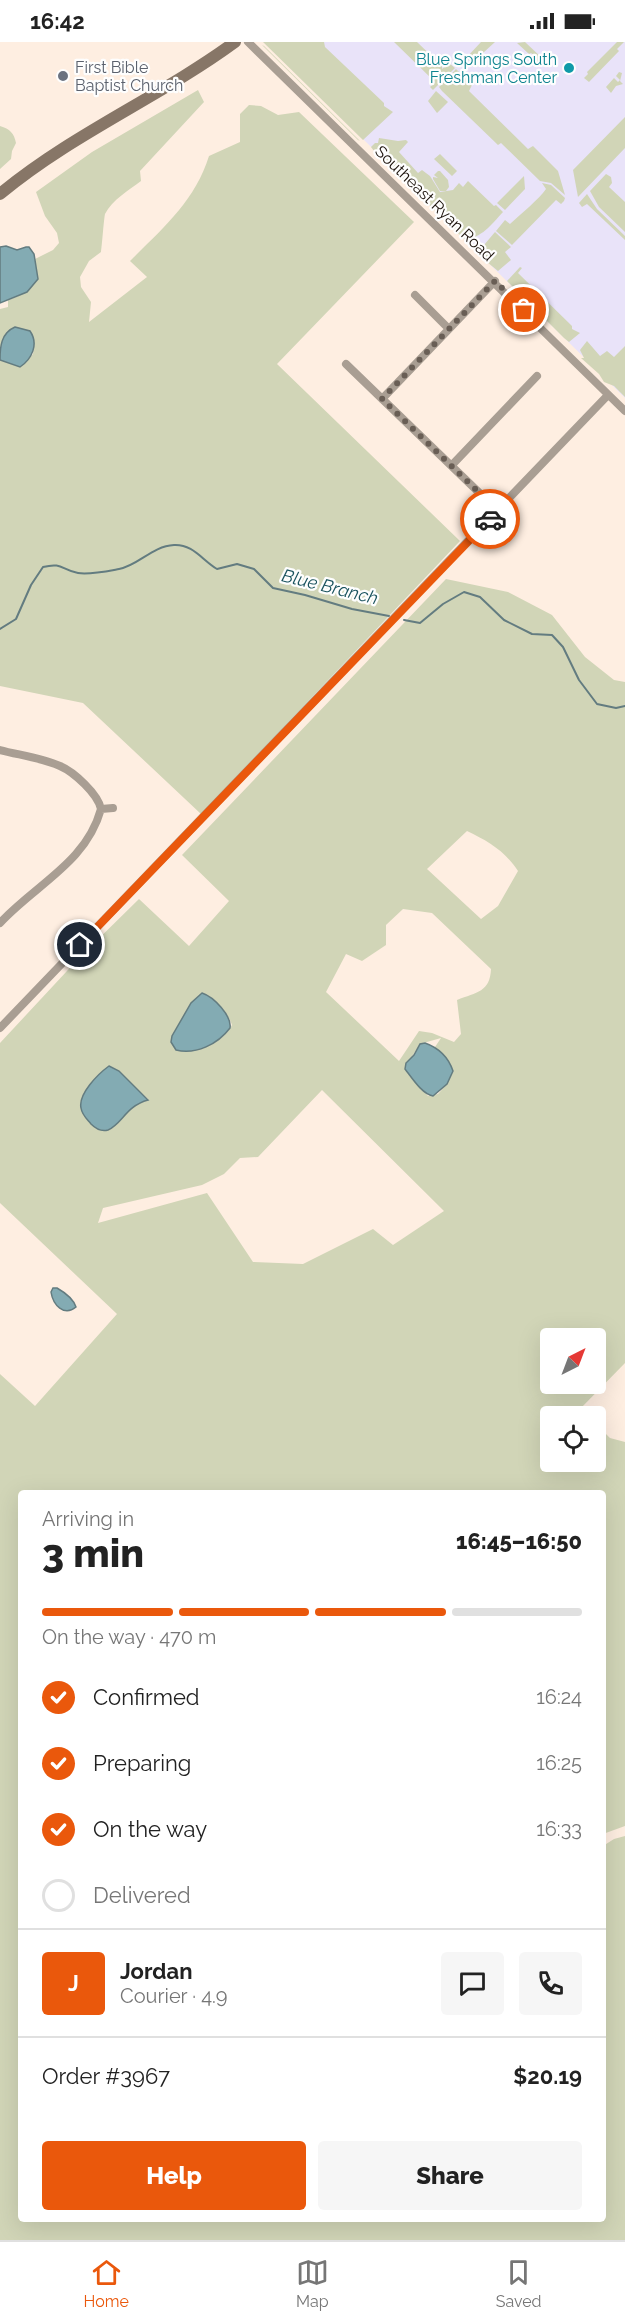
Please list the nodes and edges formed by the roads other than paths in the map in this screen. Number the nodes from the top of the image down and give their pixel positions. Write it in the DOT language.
graph roads {
  1 [pos="235,42"];
  2 [pos="248,42"];
  3 [pos="0,194"];
  4 [pos="495,281"];
  5 [pos="415,295"];
  6 [pos="449,329"];
  7 [pos="346,364"];
  8 [pos="537,376"];
  9 [pos="608,395"];
  10 [pos="382,399"];
  11 [pos="625,411"];
  12 [pos="452,465"];
  13 [pos="498,511"];
  14 [pos="0,750"];
  15 [pos="113,808"];
  16 [pos="101,809"];
  17 [pos="0,923"];
  18 [pos="0,1028"];
  1 -- 3 [label="main road"];
  2 -- 4 [label="street, Southeast Ryan Road"];
  4 -- 6 [label="street"];
  4 -- 9 [label="street, Southeast Ryan Road"];
  5 -- 6 [label="street"];
  6 -- 10 [label="street"];
  7 -- 10 [label="street"];
  8 -- 12 [label="street"];
  9 -- 11 [label="street, Southeast Ryan Road"];
  9 -- 13 [label="street"];
  10 -- 12 [label="street"];
  12 -- 13 [label="street"];
  13 -- 18 [label="street"];
  14 -- 16 [label="street"];
  15 -- 16 [label="street"];
  16 -- 17 [label="street"];
}
